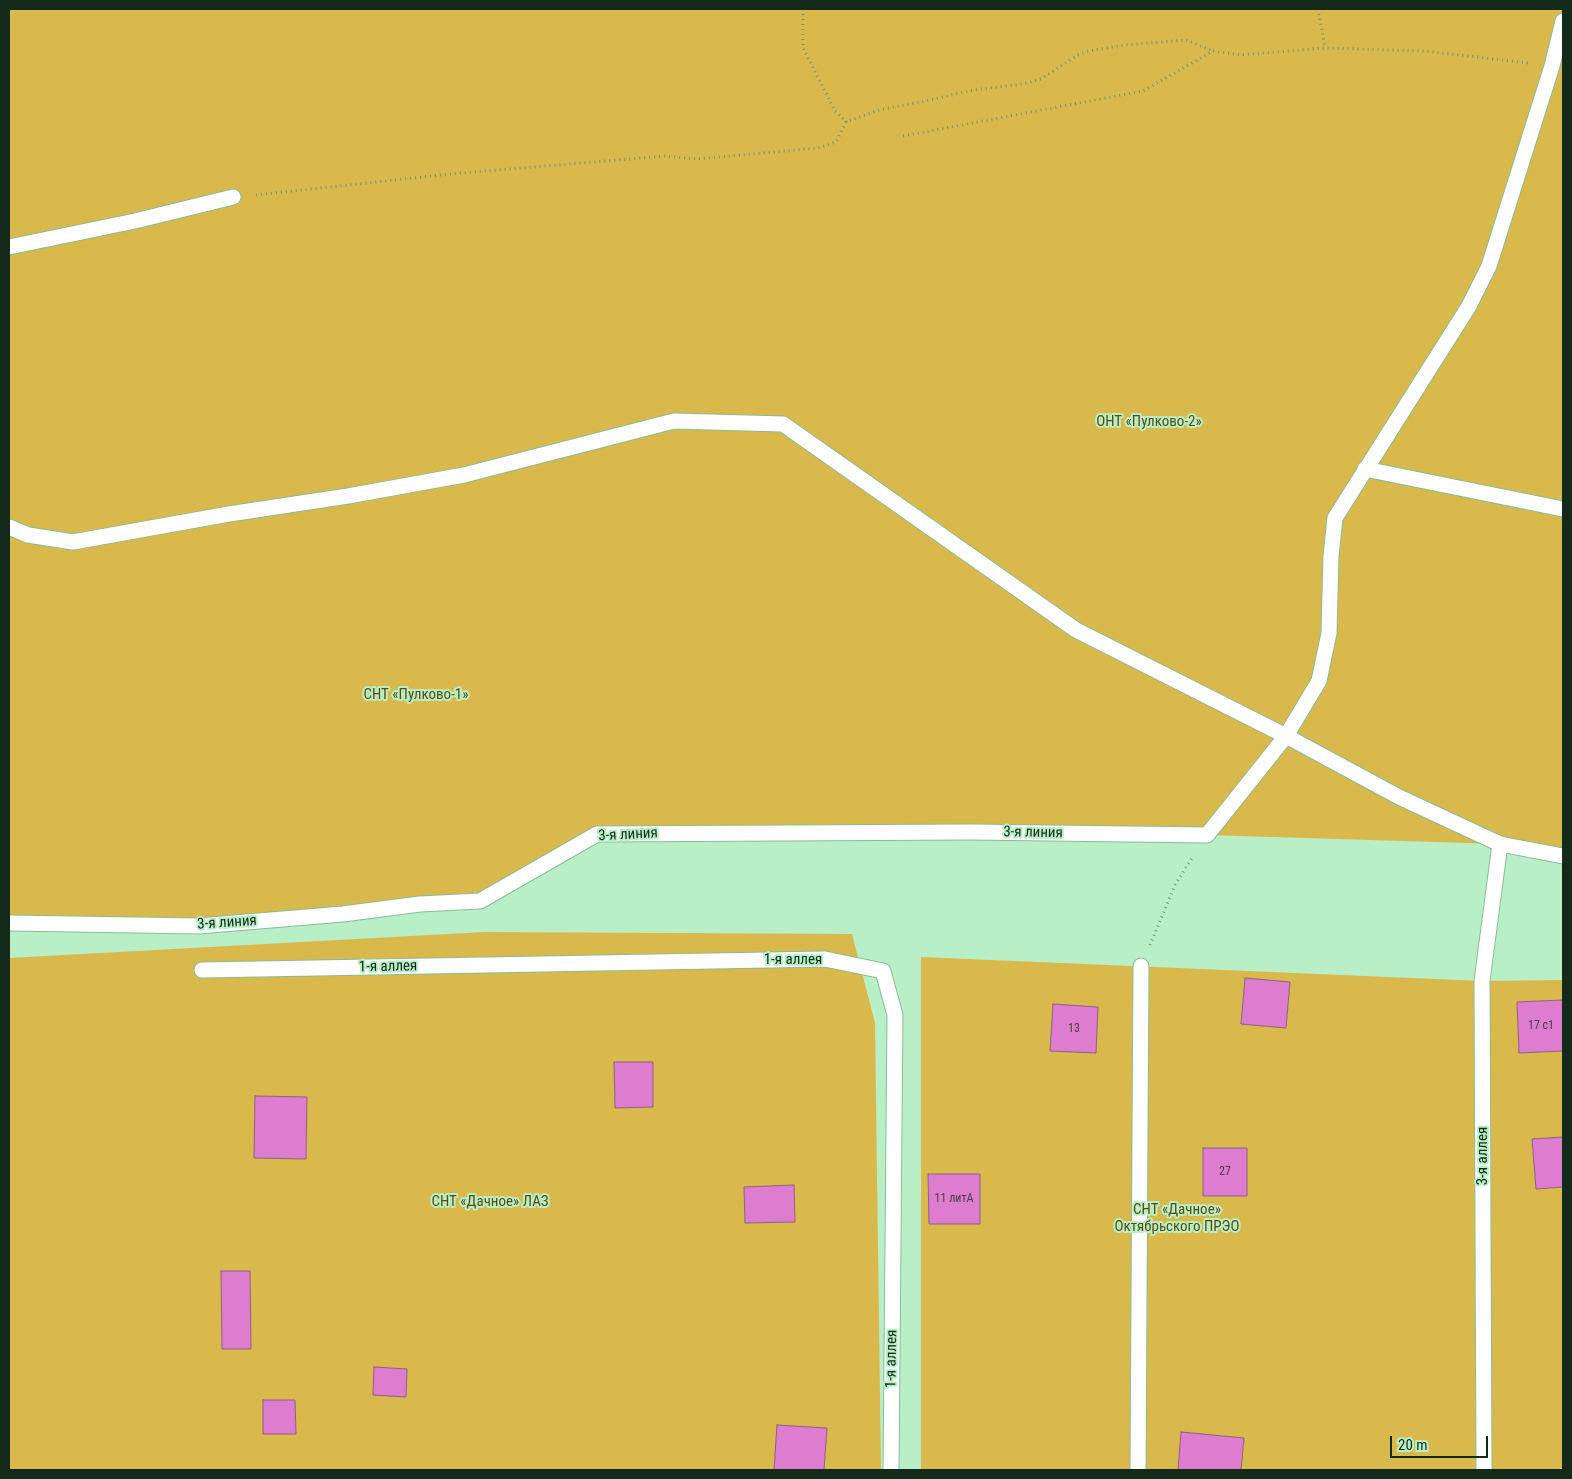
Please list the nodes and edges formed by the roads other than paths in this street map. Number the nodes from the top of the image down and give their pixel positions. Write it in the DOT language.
graph roads {
  1 [pos="1563,21"];
  2 [pos="233,197"];
  3 [pos="9,247"];
  4 [pos="1365,468"];
  5 [pos="1563,509"];
  6 [pos="9,527"];
  7 [pos="1286,736"];
  8 [pos="1500,844"];
  9 [pos="1563,856"];
  10 [pos="9,923"];
  11 [pos="1141,966"];
  12 [pos="202,970"];
  13 [pos="891,1470"];
  14 [pos="1138,1470"];
  15 [pos="1484,1470"];
  1 -- 4 [label="lane"];
  2 -- 3 [label="lane"];
  4 -- 5 [label="lane"];
  4 -- 7 [label="lane"];
  6 -- 7 [label="lane"];
  7 -- 8 [label="lane"];
  7 -- 10 [label="lane, 3-я линия"];
  8 -- 9 [label="lane"];
  8 -- 15 [label="lane, 3-я аллея"];
  11 -- 14 [label="lane"];
  12 -- 13 [label="lane, 1-я аллея"];
}
